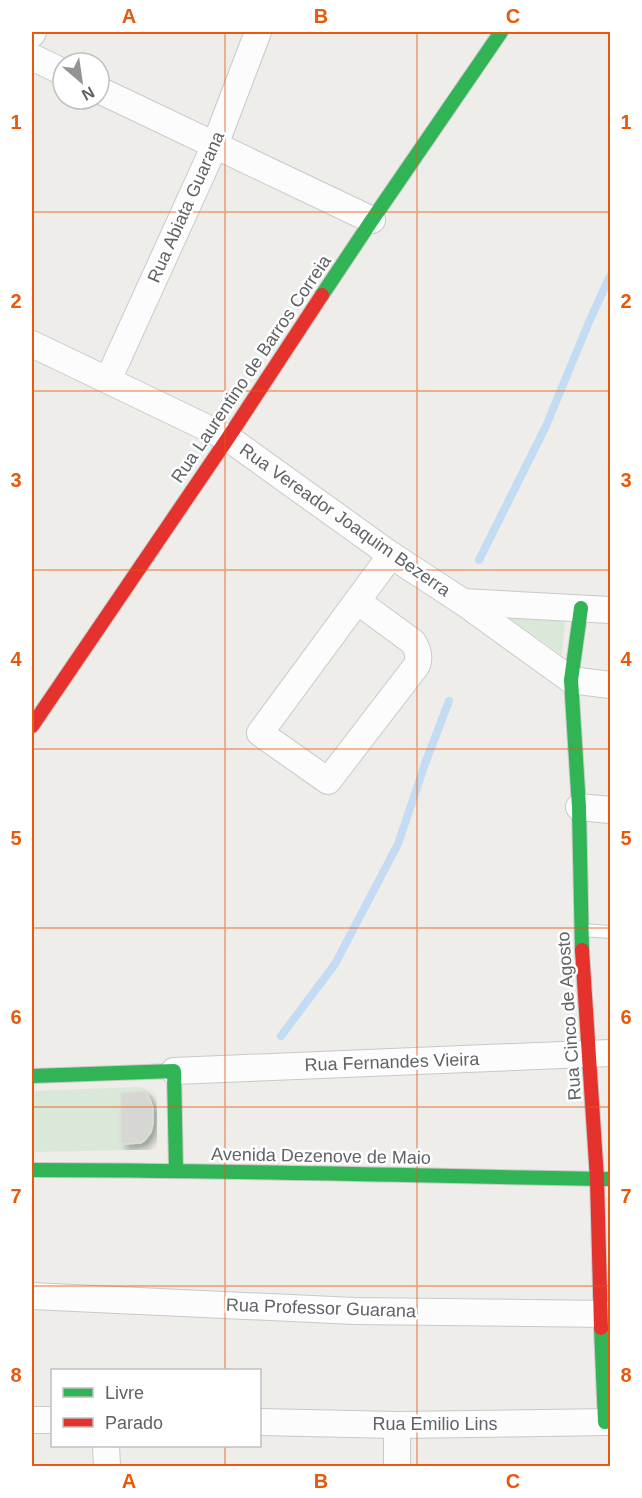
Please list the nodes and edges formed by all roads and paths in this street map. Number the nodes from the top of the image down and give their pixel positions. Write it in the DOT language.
graph roads {
  1 [pos="258,32"];
  2 [pos="501,32"];
  3 [pos="32,57"];
  4 [pos="51,66"];
  5 [pos="111,96"];
  6 [pos="214,145"];
  7 [pos="372,220"];
  8 [pos="32,344"];
  9 [pos="108,380"];
  10 [pos="228,438"];
  11 [pos="391,555"];
  12 [pos="357,601"];
  13 [pos="463,602"];
  14 [pos="581,608"];
  15 [pos="610,610"];
  16 [pos="571,680"];
  17 [pos="610,685"];
  18 [pos="32,726"];
  19 [pos="579,807"];
  20 [pos="610,810"];
  21 [pos="581,930"];
  22 [pos="610,932"];
  23 [pos="600,1054"];
  24 [pos="174,1071"];
  25 [pos="32,1076"];
  26 [pos="32,1170"];
  27 [pos="176,1170"];
  28 [pos="604,1179"];
  29 [pos="32,1296"];
  30 [pos="605,1314"];
  31 [pos="32,1420"];
  32 [pos="51,1420"];
  33 [pos="261,1422"];
  34 [pos="608,1422"];
  35 [pos="397,1425"];
  36 [pos="106,1447"];
  37 [pos="106,1467"];
  38 [pos="397,1467"];
  1 -- 6 [label="street, Rua Abiata Guarana"];
  2 -- 7 [label="street, Rua Laurentino de Barros Correia"];
  3 -- 4 [label="street"];
  5 -- 6 [label="street"];
  6 -- 7 [label="street"];
  6 -- 9 [label="street, Rua Abiata Guarana"];
  7 -- 10 [label="street, Rua Laurentino de Barros Correia"];
  8 -- 9 [label="street, Rua Vereador Joaquim Bezerra"];
  9 -- 10 [label="street, Rua Vereador Joaquim Bezerra"];
  10 -- 11 [label="street, Rua Vereador Joaquim Bezerra"];
  10 -- 18 [label="street, Rua Laurentino de Barros Correia"];
  11 -- 12 [label="street"];
  11 -- 13 [label="street, Rua Vereador Joaquim Bezerra"];
  12 -- 12 [label="street"];
  13 -- 14 [label="street"];
  13 -- 16 [label="street, Rua Vereador Joaquim Bezerra"];
  14 -- 15 [label="street"];
  14 -- 16 [label="street, Rua Cinco de Agosto"];
  16 -- 17 [label="street"];
  16 -- 19 [label="street, Rua Cinco de Agosto"];
  19 -- 20 [label="street"];
  19 -- 21 [label="street, Rua Cinco de Agosto"];
  21 -- 22 [label="lane"];
  21 -- 23 [label="street, Rua Cinco de Agosto"];
  23 -- 24 [label="street, Rua Fernandes Vieira"];
  23 -- 28 [label="street, Rua Cinco de Agosto"];
  24 -- 25 [label="street"];
  24 -- 27 [label="street"];
  26 -- 27 [label="street, Avenida Dezenove de Maio"];
  27 -- 28 [label="street, Avenida Dezenove de Maio"];
  28 -- 30 [label="street, Rua Cinco de Agosto"];
  29 -- 30 [label="street, Rua Professor Guarana"];
  30 -- 34 [label="street, Rua Cinco de Agosto"];
  31 -- 32 [label="street"];
  33 -- 35 [label="street, Rua Emilio Lins"];
  34 -- 35 [label="street, Rua Emilio Lins"];
  35 -- 38 [label="street"];
  36 -- 37 [label="street"];
}
